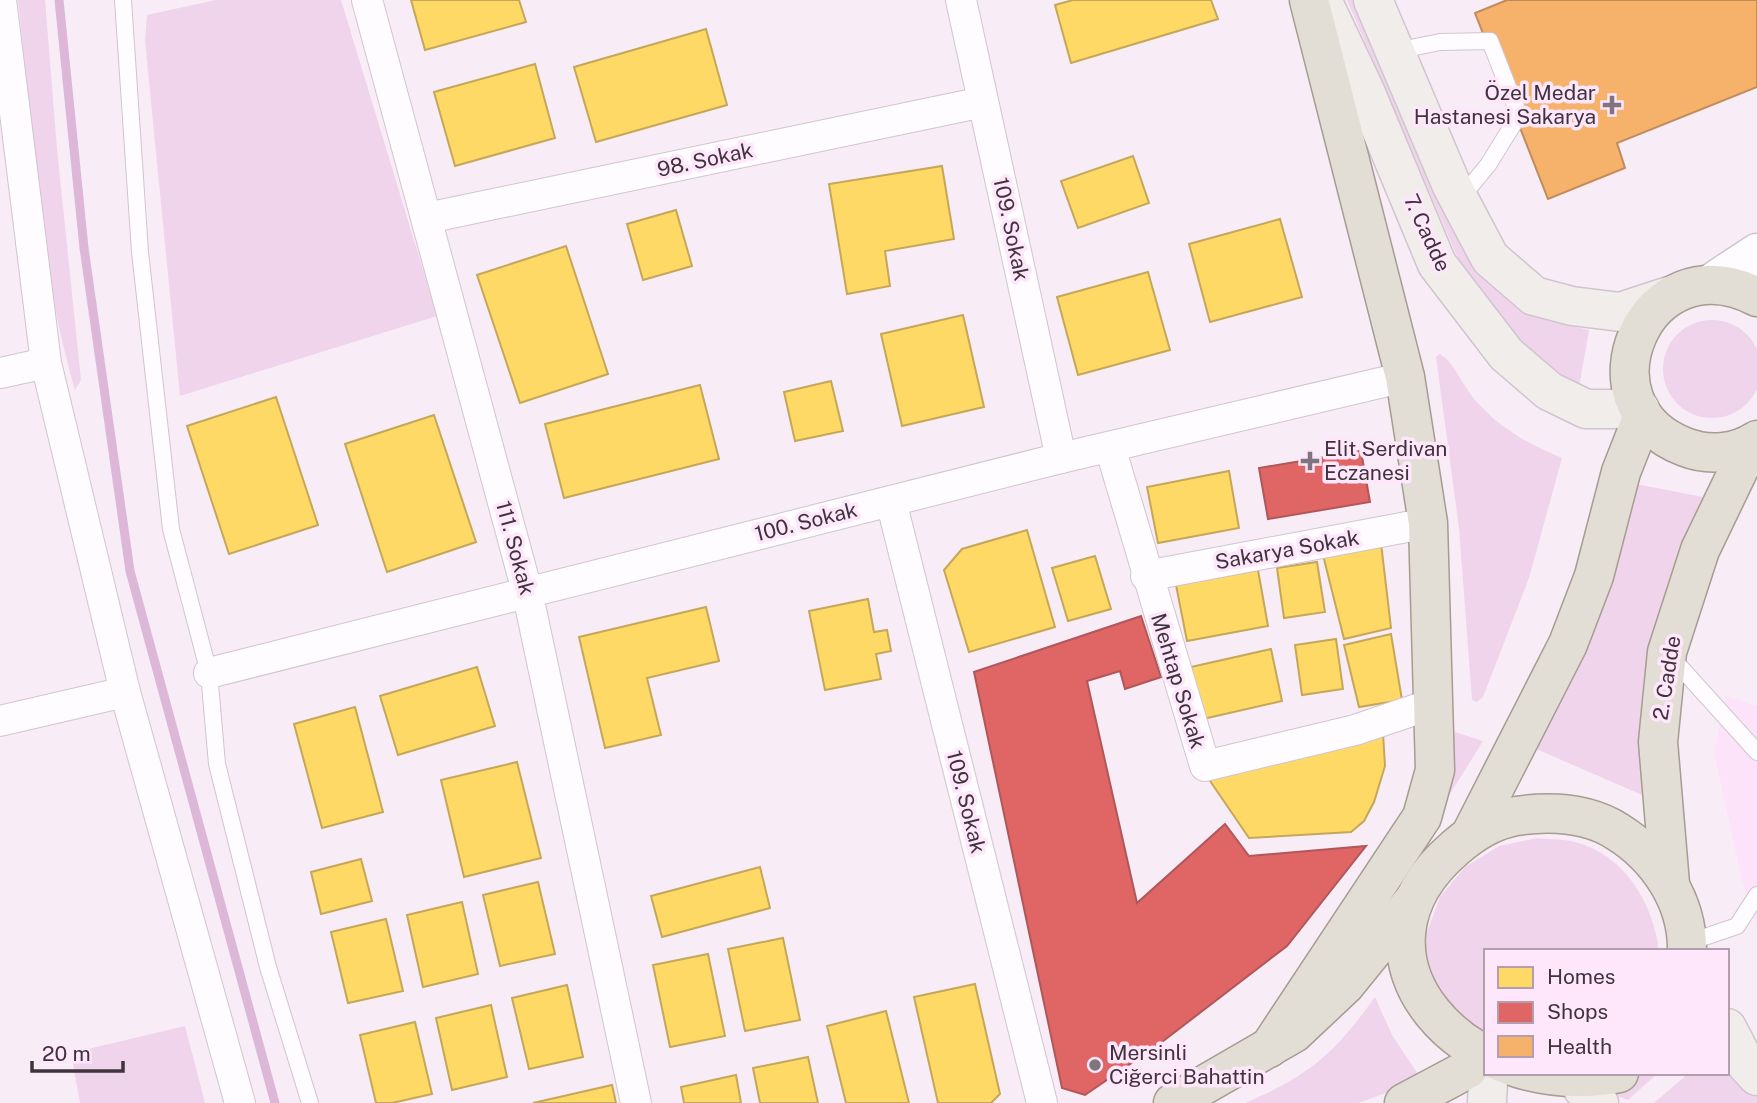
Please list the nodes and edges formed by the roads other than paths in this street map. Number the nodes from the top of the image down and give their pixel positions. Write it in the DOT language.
graph roads {
  1 [pos="1,0"];
  2 [pos="123,0"];
  3 [pos="368,0"];
  4 [pos="961,0"];
  5 [pos="1309,0"];
  6 [pos="1322,0"];
  7 [pos="1375,1"];
  8 [pos="1396,51"];
  9 [pos="983,102"];
  10 [pos="1459,200"];
  11 [pos="427,218"];
  12 [pos="1757,253"];
  13 [pos="1710,284"];
  14 [pos="1669,296"];
  15 [pos="1757,297"];
  16 [pos="46,363"];
  17 [pos="0,373"];
  18 [pos="1405,377"];
  19 [pos="1642,412"];
  20 [pos="1754,442"];
  21 [pos="1110,447"];
  22 [pos="1062,458"];
  23 [pos="891,500"];
  24 [pos="1428,523"];
  25 [pos="1146,576"];
  26 [pos="527,591"];
  27 [pos="1667,652"];
  28 [pos="209,673"];
  29 [pos="125,692"];
  30 [pos="1435,703"];
  31 [pos="0,721"];
  32 [pos="1757,752"];
  33 [pos="1472,834"];
  34 [pos="1670,884"];
  35 [pos="1419,893"];
  36 [pos="1757,895"];
  37 [pos="1687,949"];
  38 [pos="1729,1032"];
  39 [pos="1269,1048"];
  40 [pos="1616,1075"];
  41 [pos="1757,1076"];
  42 [pos="1481,1084"];
  43 [pos="1579,1096"];
  44 [pos="240,1103"];
  45 [pos="310,1103"];
  46 [pos="636,1103"];
  47 [pos="1042,1103"];
  48 [pos="1173,1103"];
  49 [pos="1404,1103"];
  1 -- 16 [label="street"];
  2 -- 28 [label="lane"];
  3 -- 11 [label="street, 111. Sokak"];
  4 -- 9 [label="street, 109. Sokak"];
  5 -- 18 [label="main road"];
  6 -- 19 [label="main road, 7. Cadde"];
  7 -- 8 [label="main road, 7. Cadde"];
  8 -- 10 [label="main road, 7. Cadde"];
  8 -- 10 [label="lane"];
  9 -- 11 [label="street, 98. Sokak"];
  9 -- 22 [label="street, 109. Sokak"];
  10 -- 14 [label="main road, 7. Cadde"];
  11 -- 26 [label="street, 111. Sokak"];
  12 -- 13 [label="street"];
  13 -- 14 [label="main road"];
  13 -- 15 [label="main road"];
  14 -- 19 [label="main road"];
  16 -- 17 [label="street"];
  16 -- 29 [label="street"];
  18 -- 21 [label="street, 100. Sokak"];
  18 -- 24 [label="main road"];
  19 -- 20 [label="main road"];
  19 -- 33 [label="main road"];
  20 -- 27 [label="main road, 2. Cadde"];
  21 -- 22 [label="street, 100. Sokak"];
  21 -- 25 [label="street, Mehtap Sokak"];
  22 -- 23 [label="street, 100. Sokak"];
  23 -- 26 [label="street, 100. Sokak"];
  23 -- 47 [label="street, 109. Sokak"];
  24 -- 25 [label="street, Sakarya Sokak"];
  24 -- 30 [label="main road"];
  25 -- 30 [label="street, Mehtap Sokak"];
  26 -- 28 [label="street, 100. Sokak"];
  26 -- 46 [label="street, 111. Sokak"];
  27 -- 32 [label="lane"];
  27 -- 34 [label="main road, 2. Cadde"];
  28 -- 45 [label="lane"];
  29 -- 31 [label="street"];
  29 -- 44 [label="street"];
  30 -- 39 [label="main road"];
  33 -- 34 [label="main road"];
  33 -- 35 [label="main road"];
  34 -- 37 [label="main road"];
  35 -- 39 [label="main road"];
  35 -- 42 [label="main road"];
  36 -- 37 [label="lane"];
  38 -- 41 [label="main road"];
  39 -- 48 [label="main road"];
  40 -- 43 [label="main road"];
  42 -- 43 [label="main road"];
  42 -- 49 [label="main road"];
}
